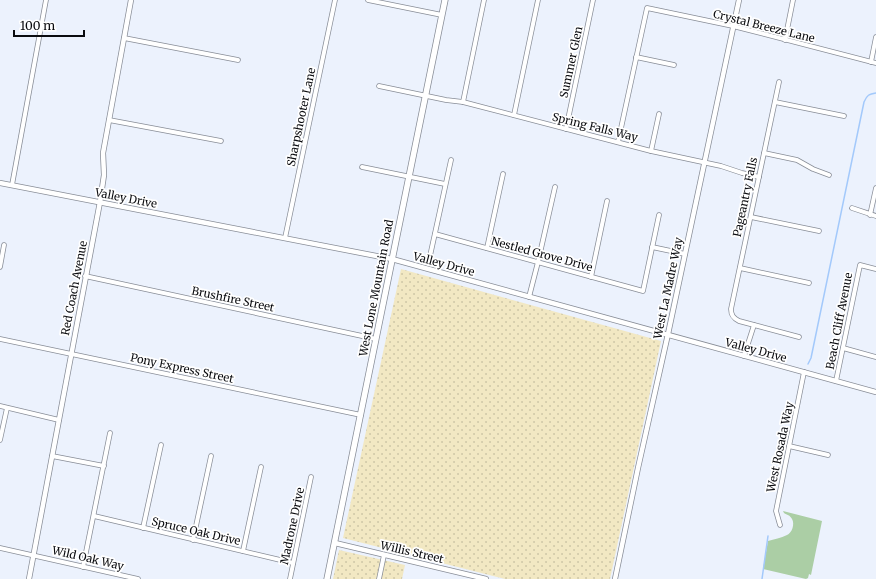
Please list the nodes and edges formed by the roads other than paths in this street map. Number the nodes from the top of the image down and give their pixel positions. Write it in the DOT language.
graph roads {
  1 [pos="46,0"];
  2 [pos="131,0"];
  3 [pos="335,0"];
  4 [pos="368,0"];
  5 [pos="445,0"];
  6 [pos="484,0"];
  7 [pos="538,0"];
  8 [pos="593,0"];
  9 [pos="739,0"];
  10 [pos="793,0"];
  11 [pos="442,16"];
  12 [pos="733,26"];
  13 [pos="876,37"];
  14 [pos="124,38"];
  15 [pos="785,40"];
  16 [pos="636,57"];
  17 [pos="238,60"];
  18 [pos="871,62"];
  19 [pos="876,63"];
  20 [pos="674,65"];
  21 [pos="779,82"];
  22 [pos="379,86"];
  23 [pos="426,96"];
  24 [pos="463,102"];
  25 [pos="775,102"];
  26 [pos="659,114"];
  27 [pos="514,115"];
  28 [pos="844,116"];
  29 [pos="109,120"];
  30 [pos="566,129"];
  31 [pos="221,141"];
  32 [pos="618,142"];
  33 [pos="651,150"];
  34 [pos="764,153"];
  35 [pos="451,160"];
  36 [pos="705,162"];
  37 [pos="362,167"];
  38 [pos="503,174"];
  39 [pos="829,175"];
  40 [pos="409,176"];
  41 [pos="759,177"];
  42 [pos="0,183"];
  43 [pos="445,184"];
  44 [pos="12,185"];
  45 [pos="555,187"];
  46 [pos="876,188"];
  47 [pos="607,201"];
  48 [pos="100,202"];
  49 [pos="852,208"];
  50 [pos="659,215"];
  51 [pos="870,215"];
  52 [pos="876,216"];
  53 [pos="750,217"];
  54 [pos="820,232"];
  55 [pos="435,234"];
  56 [pos="285,238"];
  57 [pos="4,245"];
  58 [pos="652,247"];
  59 [pos="487,248"];
  60 [pos="685,254"];
  61 [pos="430,256"];
  62 [pos="392,259"];
  63 [pos="538,262"];
  64 [pos="0,266"];
  65 [pos="740,268"];
  66 [pos="876,269"];
  67 [pos="86,276"];
  68 [pos="591,277"];
  69 [pos="809,283"];
  70 [pos="529,297"];
  71 [pos="754,325"];
  72 [pos="668,334"];
  73 [pos="799,337"];
  74 [pos="0,339"];
  75 [pos="376,339"];
  76 [pos="843,348"];
  77 [pos="71,354"];
  78 [pos="744,356"];
  79 [pos="876,357"];
  80 [pos="804,372"];
  81 [pos="836,381"];
  82 [pos="876,392"];
  83 [pos="0,406"];
  84 [pos="7,408"];
  85 [pos="361,416"];
  86 [pos="59,420"];
  87 [pos="110,433"];
  88 [pos="0,440"];
  89 [pos="162,445"];
  90 [pos="789,446"];
  91 [pos="828,454"];
  92 [pos="52,456"];
  93 [pos="212,456"];
  94 [pos="104,466"];
  95 [pos="261,467"];
  96 [pos="311,477"];
  97 [pos="94,516"];
  98 [pos="780,524"];
  99 [pos="143,528"];
  100 [pos="193,540"];
  101 [pos="335,543"];
  102 [pos="0,548"];
  103 [pos="243,551"];
  104 [pos="384,555"];
  105 [pos="34,556"];
  106 [pos="293,563"];
  107 [pos="83,567"];
  108 [pos="474,578"];
  109 [pos="30,579"];
  110 [pos="138,579"];
  111 [pos="290,579"];
  112 [pos="327,579"];
  113 [pos="379,579"];
  114 [pos="486,579"];
  115 [pos="615,579"];
  1 -- 44 [label="street"];
  2 -- 14 [label="street, Red Coach Avenue"];
  3 -- 56 [label="street, Sharpshooter Lane"];
  4 -- 11 [label="street"];
  5 -- 11 [label="main road, West Lone Mountain Road"];
  6 -- 24 [label="street"];
  7 -- 27 [label="street"];
  8 -- 30 [label="street, Summer Glen"];
  9 -- 12 [label="street, West La Madre Way"];
  10 -- 15 [label="street"];
  11 -- 23 [label="main road, West Lone Mountain Road"];
  12 -- 15 [label="street, Crystal Breeze Lane"];
  12 -- 16 [label="street, Crystal Breeze Lane"];
  12 -- 36 [label="street, West La Madre Way"];
  13 -- 18 [label="street"];
  14 -- 17 [label="street"];
  14 -- 29 [label="street, Red Coach Avenue"];
  15 -- 18 [label="street, Crystal Breeze Lane"];
  16 -- 20 [label="street"];
  16 -- 32 [label="street"];
  18 -- 19 [label="street, Crystal Breeze Lane"];
  21 -- 25 [label="street, Pageantry Falls"];
  22 -- 23 [label="street, Spring Falls Way"];
  23 -- 24 [label="street, Spring Falls Way"];
  23 -- 40 [label="main road, West Lone Mountain Road"];
  24 -- 27 [label="street, Spring Falls Way"];
  25 -- 28 [label="street"];
  25 -- 34 [label="street, Pageantry Falls"];
  26 -- 33 [label="street"];
  27 -- 30 [label="street, Spring Falls Way"];
  29 -- 31 [label="street"];
  29 -- 48 [label="street, Red Coach Avenue"];
  30 -- 32 [label="street, Spring Falls Way"];
  32 -- 33 [label="street, Spring Falls Way"];
  33 -- 36 [label="street, Spring Falls Way"];
  34 -- 39 [label="street"];
  34 -- 41 [label="street, Pageantry Falls"];
  35 -- 43 [label="street"];
  36 -- 41 [label="street, Spring Falls Way"];
  36 -- 60 [label="street, West La Madre Way"];
  37 -- 40 [label="street"];
  38 -- 59 [label="street"];
  40 -- 43 [label="street"];
  40 -- 62 [label="main road, West Lone Mountain Road"];
  41 -- 53 [label="street, Pageantry Falls"];
  42 -- 44 [label="street, Valley Drive"];
  43 -- 55 [label="street"];
  44 -- 48 [label="street, Valley Drive"];
  45 -- 63 [label="street"];
  46 -- 51 [label="street"];
  47 -- 68 [label="street"];
  48 -- 56 [label="street, Valley Drive"];
  48 -- 67 [label="street, Red Coach Avenue"];
  49 -- 51 [label="street"];
  50 -- 58 [label="street"];
  51 -- 52 [label="street"];
  53 -- 54 [label="street"];
  53 -- 65 [label="street, Pageantry Falls"];
  55 -- 59 [label="street, Nestled Grove Drive"];
  55 -- 61 [label="street"];
  56 -- 62 [label="street, Valley Drive"];
  57 -- 64 [label="street"];
  58 -- 60 [label="street"];
  58 -- 68 [label="street, Nestled Grove Drive"];
  59 -- 63 [label="street, Nestled Grove Drive"];
  60 -- 72 [label="street, West La Madre Way"];
  62 -- 70 [label="street, Valley Drive"];
  62 -- 75 [label="main road, West Lone Mountain Road"];
  63 -- 68 [label="street, Nestled Grove Drive"];
  63 -- 70 [label="street"];
  65 -- 69 [label="street"];
  65 -- 71 [label="street, Pageantry Falls"];
  66 -- 76 [label="street, Beach Cliff Avenue"];
  67 -- 75 [label="street, Brushfire Street"];
  67 -- 77 [label="street, Red Coach Avenue"];
  70 -- 72 [label="street, Valley Drive"];
  71 -- 73 [label="street"];
  71 -- 78 [label="street"];
  72 -- 78 [label="street, Valley Drive"];
  72 -- 115 [label="street, West La Madre Way"];
  74 -- 77 [label="street, Pony Express Street"];
  75 -- 85 [label="main road, West Lone Mountain Road"];
  76 -- 79 [label="street"];
  76 -- 81 [label="street, Beach Cliff Avenue"];
  77 -- 85 [label="street, Pony Express Street"];
  77 -- 86 [label="street, Red Coach Avenue"];
  78 -- 80 [label="street, Valley Drive"];
  80 -- 81 [label="street, Valley Drive"];
  80 -- 90 [label="street, West Rosada Way"];
  81 -- 82 [label="street, Valley Drive"];
  83 -- 84 [label="street"];
  84 -- 86 [label="street"];
  84 -- 88 [label="street"];
  85 -- 101 [label="main road, West Lone Mountain Road"];
  86 -- 92 [label="street, Red Coach Avenue"];
  87 -- 94 [label="street"];
  89 -- 99 [label="street"];
  90 -- 91 [label="street"];
  90 -- 98 [label="street, West Rosada Way"];
  92 -- 94 [label="street"];
  92 -- 105 [label="street, Red Coach Avenue"];
  93 -- 100 [label="street"];
  94 -- 97 [label="street"];
  95 -- 103 [label="street"];
  96 -- 106 [label="street, Madrone Drive"];
  97 -- 99 [label="street, Spruce Oak Drive"];
  97 -- 107 [label="street"];
  99 -- 100 [label="street, Spruce Oak Drive"];
  100 -- 103 [label="street, Spruce Oak Drive"];
  101 -- 104 [label="street, Willis Street"];
  101 -- 112 [label="main road, West Lone Mountain Road"];
  102 -- 105 [label="street, Wild Oak Way"];
  103 -- 106 [label="street, Spruce Oak Drive"];
  104 -- 108 [label="street, Willis Street"];
  104 -- 113 [label="street"];
  105 -- 107 [label="street, Wild Oak Way"];
  105 -- 109 [label="street, Red Coach Avenue"];
  106 -- 111 [label="street, Madrone Drive"];
  107 -- 110 [label="street, Wild Oak Way"];
  108 -- 114 [label="street, Willis Street"];
}
